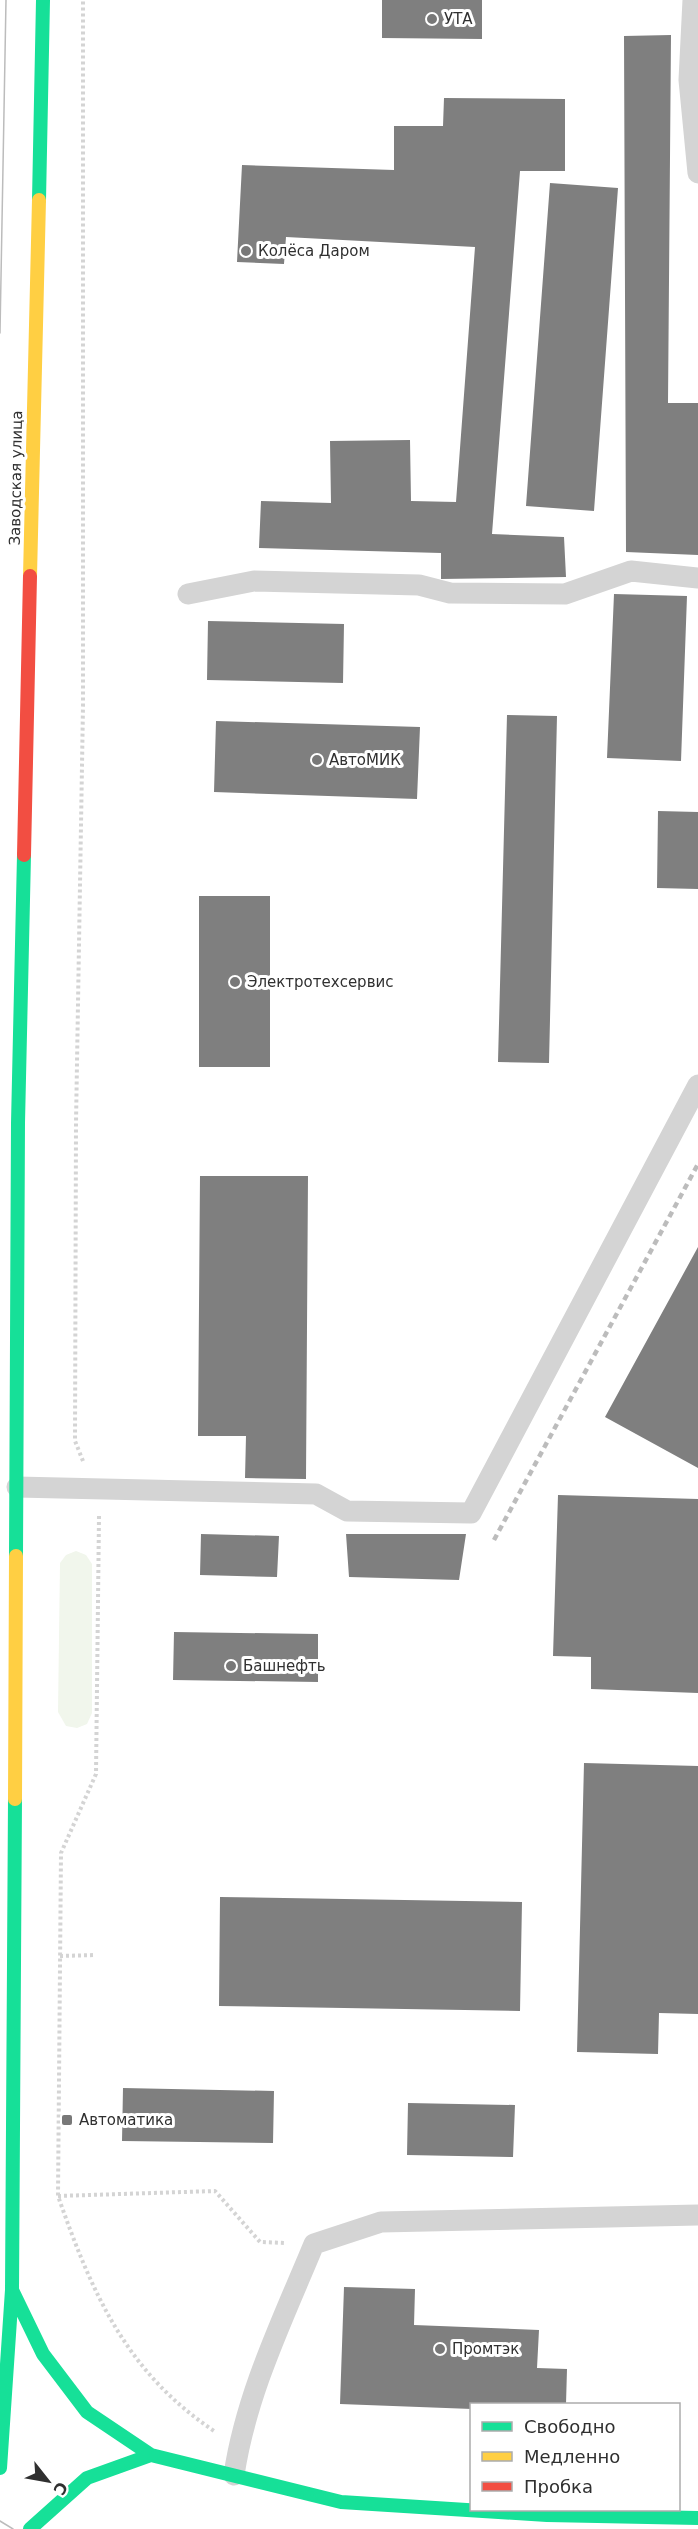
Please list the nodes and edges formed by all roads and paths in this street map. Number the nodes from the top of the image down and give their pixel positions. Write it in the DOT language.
graph roads {
  1 [pos="43,0"];
  2 [pos="83,0"];
  3 [pos="693,0"];
  4 [pos="698,173"];
  5 [pos="698,578"];
  6 [pos="188,594"];
  7 [pos="698,1084"];
  8 [pos="17,1487"];
  9 [pos="93,1489"];
  10 [pos="7,1680"];
  11 [pos="95,1955"];
  12 [pos="60,1956"];
  13 [pos="58,2196"];
  14 [pos="698,2215"];
  15 [pos="314,2244"];
  16 [pos="12,2290"];
  17 [pos="238,2448"];
  18 [pos="151,2455"];
  19 [pos="0,2468"];
  20 [pos="234,2475"];
  21 [pos="470,2510"];
  22 [pos="484,2511"];
  23 [pos="698,2518"];
  24 [pos="30,2529"];
  1 -- 8 [label="main road, Заводская улица"];
  2 -- 9 [label="path"];
  3 -- 4 [label="lane"];
  5 -- 6 [label="lane"];
  7 -- 9 [label="lane"];
  8 -- 9 [label="lane"];
  8 -- 10 [label="main road, Заводская улица"];
  9 -- 12 [label="path"];
  10 -- 16 [label="main road, Заводская улица"];
  11 -- 12 [label="path"];
  12 -- 13 [label="path"];
  13 -- 15 [label="path"];
  13 -- 17 [label="path"];
  14 -- 15 [label="lane"];
  15 -- 17 [label="lane"];
  16 -- 18 [label="main road"];
  16 -- 19 [label="main road, Заводская улица"];
  17 -- 20 [label="lane"];
  18 -- 20 [label="main road"];
  18 -- 24 [label="main road"];
  20 -- 21 [label="main road"];
  22 -- 23 [label="main road"];
}
